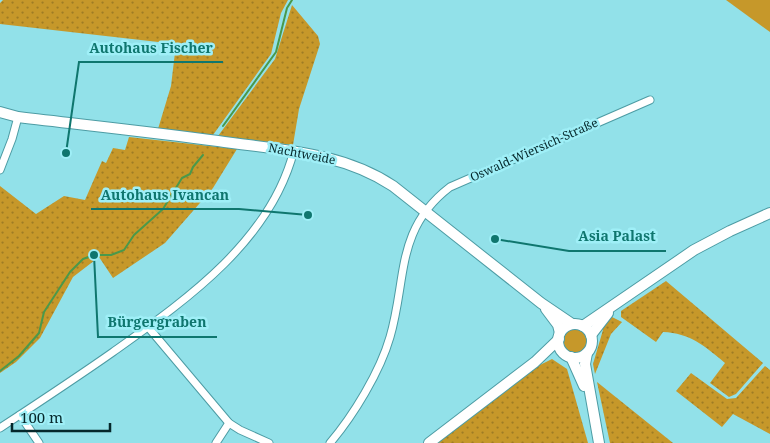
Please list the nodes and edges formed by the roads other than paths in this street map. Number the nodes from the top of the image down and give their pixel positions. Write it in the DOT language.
graph roads {
  1 [pos="650,100"];
  2 [pos="0,112"];
  3 [pos="18,117"];
  4 [pos="294,150"];
  5 [pos="0,170"];
  6 [pos="426,212"];
  7 [pos="770,213"];
  8 [pos="541,303"];
  9 [pos="613,307"];
  10 [pos="577,325"];
  11 [pos="148,327"];
  12 [pos="591,335"];
  13 [pos="560,336"];
  14 [pos="587,353"];
  15 [pos="568,355"];
  16 [pos="535,362"];
  17 [pos="590,401"];
  18 [pos="20,415"];
  19 [pos="229,423"];
  20 [pos="0,428"];
  21 [pos="39,443"];
  22 [pos="216,443"];
  23 [pos="269,443"];
  24 [pos="330,443"];
  25 [pos="429,443"];
  26 [pos="599,443"];
  1 -- 6 [label="street, Oswald-Wiersich-Straße"];
  2 -- 3 [label="street, Nachtweide"];
  3 -- 4 [label="street, Nachtweide"];
  3 -- 5 [label="street"];
  4 -- 6 [label="street, Nachtweide"];
  4 -- 11 [label="street"];
  6 -- 8 [label="street, Nachtweide"];
  6 -- 24 [label="street, Oswald-Wiersich-Straße"];
  7 -- 9 [label="street"];
  8 -- 10 [label="street, Nachtweide"];
  8 -- 13 [label="street, Nachtweide"];
  9 -- 10 [label="street"];
  9 -- 12 [label="street"];
  10 -- 12 [label="street"];
  10 -- 13 [label="street"];
  11 -- 18 [label="street"];
  11 -- 19 [label="street"];
  12 -- 14 [label="street"];
  13 -- 15 [label="street"];
  13 -- 16 [label="street"];
  14 -- 15 [label="street"];
  14 -- 17 [label="street"];
  15 -- 16 [label="street"];
  15 -- 17 [label="street"];
  16 -- 25 [label="street"];
  17 -- 26 [label="street"];
  18 -- 20 [label="street"];
  18 -- 21 [label="street"];
  19 -- 22 [label="street"];
  19 -- 23 [label="street"];
}
